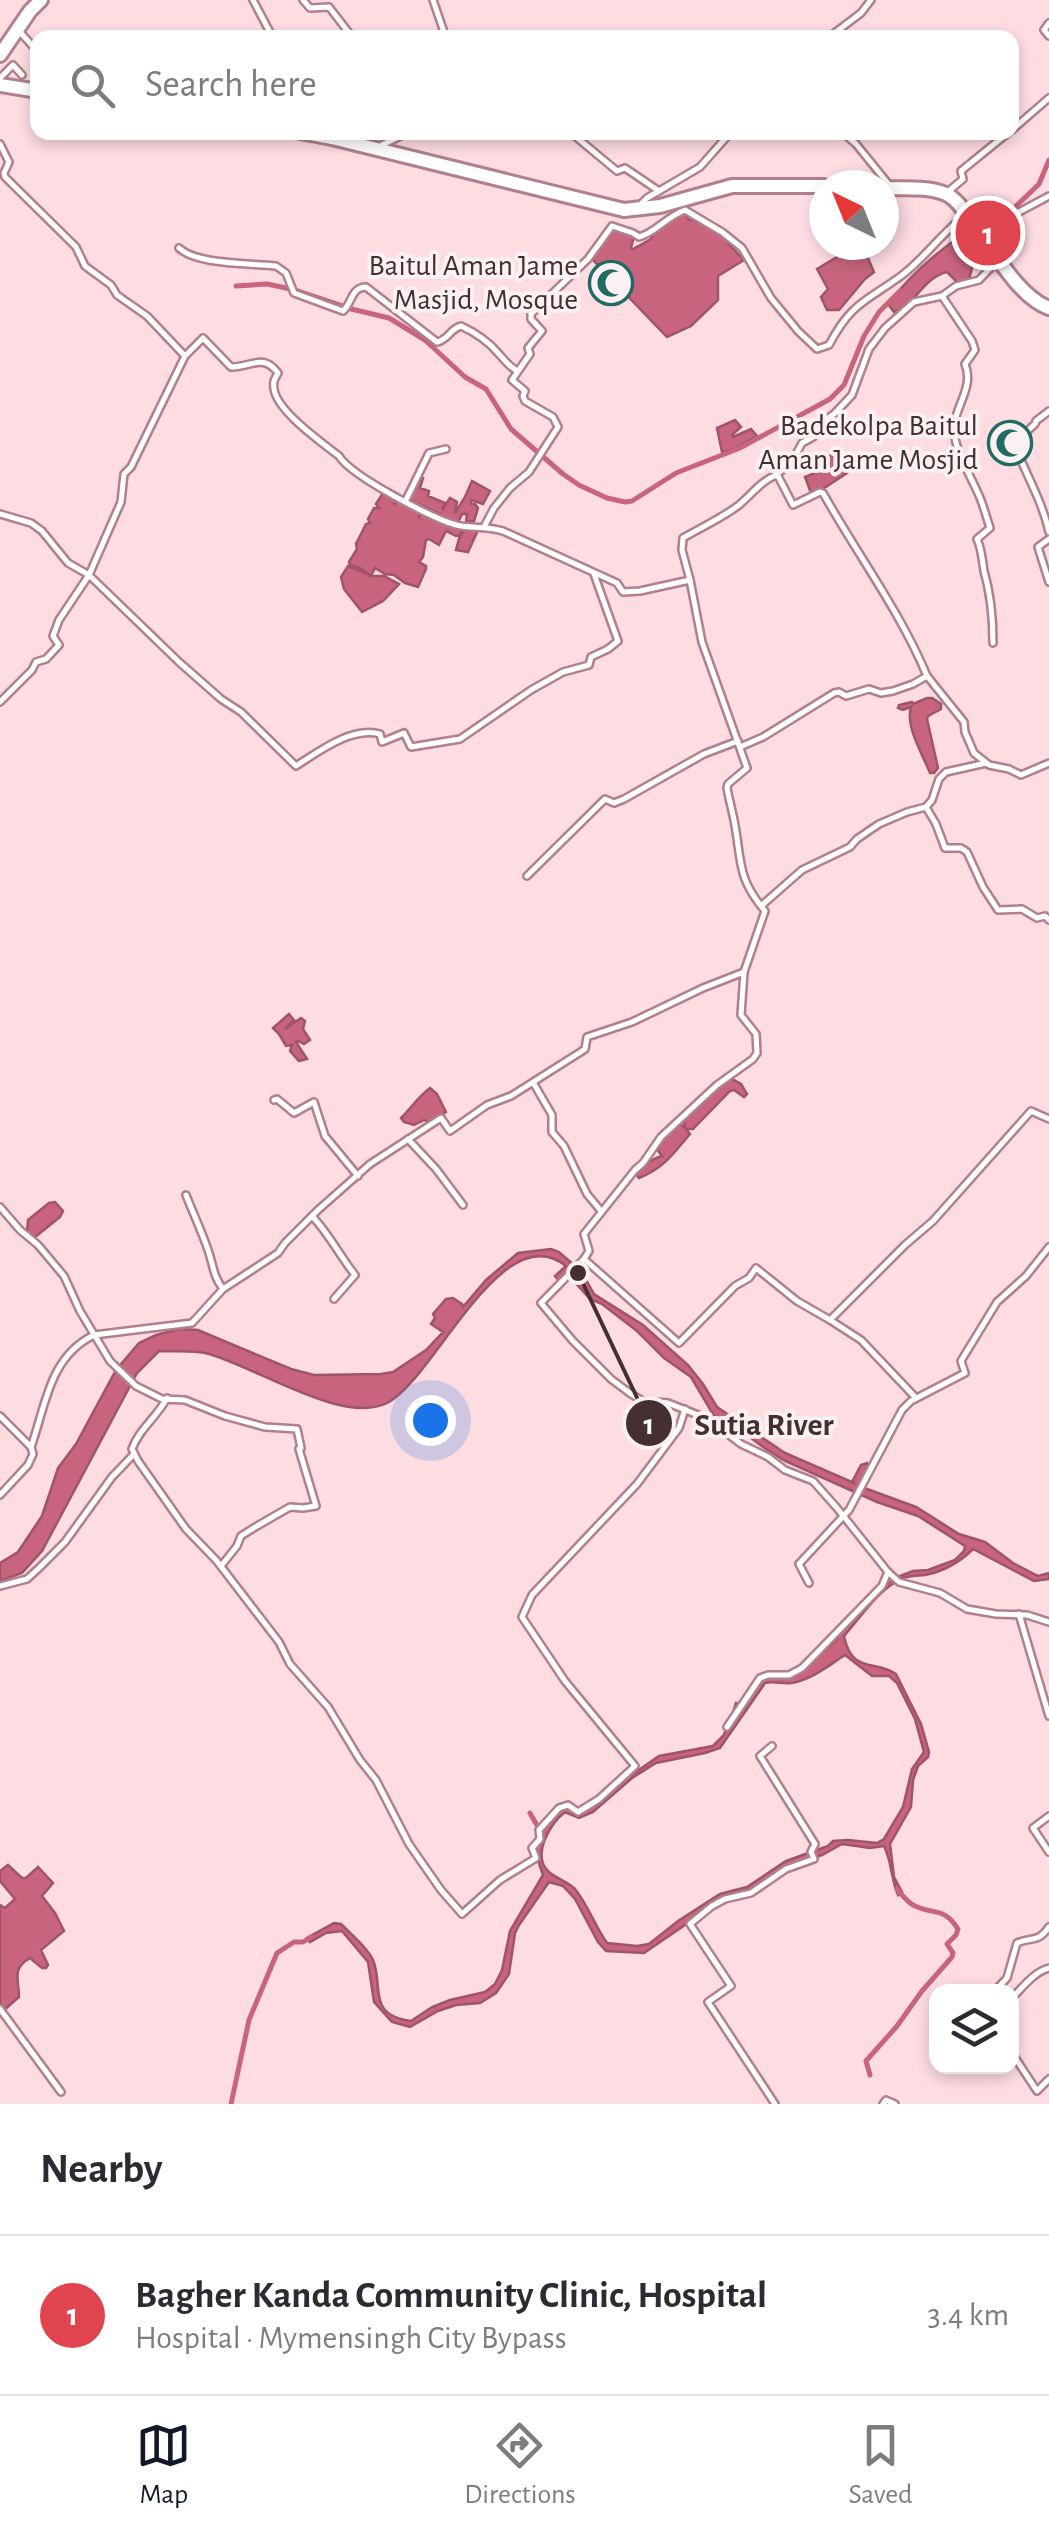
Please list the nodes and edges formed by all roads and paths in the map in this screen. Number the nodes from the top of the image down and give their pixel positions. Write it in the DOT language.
graph roads {
  1 [pos="41,0"];
  2 [pos="253,0"];
  3 [pos="303,0"];
  4 [pos="433,0"];
  5 [pos="871,0"];
  6 [pos="1049,23"];
  7 [pos="18,29"];
  8 [pos="269,30"];
  9 [pos="347,30"];
  10 [pos="443,30"];
  11 [pos="838,30"];
  12 [pos="1049,36"];
  13 [pos="30,43"];
  14 [pos="0,56"];
  15 [pos="22,75"];
  16 [pos="0,81"];
  17 [pos="30,89"];
  18 [pos="1049,98"];
  19 [pos="1019,124"];
  20 [pos="335,140"];
  21 [pos="393,140"];
  22 [pos="580,140"];
  23 [pos="725,140"];
  24 [pos="851,140"];
  25 [pos="1000,140"];
  26 [pos="0,144"];
  27 [pos="375,149"];
  28 [pos="875,170"];
  29 [pos="809,186"];
  30 [pos="899,188"];
  31 [pos="659,191"];
  32 [pos="949,195"];
  33 [pos="1049,196"];
  34 [pos="636,210"];
  35 [pos="965,211"];
  36 [pos="988,242"];
  37 [pos="179,248"];
  38 [pos="1000,259"];
  39 [pos="942,296"];
  40 [pos="1049,308"];
  41 [pos="185,356"];
  42 [pos="517,371"];
  43 [pos="1049,411"];
  44 [pos="446,449"];
  45 [pos="777,474"];
  46 [pos="406,500"];
  47 [pos="0,514"];
  48 [pos="485,526"];
  49 [pos="1049,536"];
  50 [pos="594,574"];
  51 [pos="89,575"];
  52 [pos="690,580"];
  53 [pos="1049,582"];
  54 [pos="993,643"];
  55 [pos="927,676"];
  56 [pos="0,702"];
  57 [pos="739,744"];
  58 [pos="986,762"];
  59 [pos="1049,763"];
  60 [pos="926,807"];
  61 [pos="526,876"];
  62 [pos="760,906"];
  63 [pos="1049,920"];
  64 [pos="744,972"];
  65 [pos="533,1083"];
  66 [pos="274,1100"];
  67 [pos="1049,1120"];
  68 [pos="408,1138"];
  69 [pos="358,1176"];
  70 [pos="186,1195"];
  71 [pos="463,1205"];
  72 [pos="0,1207"];
  73 [pos="601,1211"];
  74 [pos="312,1216"];
  75 [pos="1049,1247"];
  76 [pos="584,1259"];
  77 [pos="223,1290"];
  78 [pos="334,1299"];
  79 [pos="830,1320"];
  80 [pos="94,1336"];
  81 [pos="167,1398"];
  82 [pos="916,1398"];
  83 [pos="686,1409"];
  84 [pos="0,1416"];
  85 [pos="31,1447"];
  86 [pos="134,1454"];
  87 [pos="0,1494"];
  88 [pos="843,1515"];
  89 [pos="220,1566"];
  90 [pos="890,1573"];
  91 [pos="808,1583"];
  92 [pos="0,1586"];
  93 [pos="1019,1614"];
  94 [pos="1049,1622"];
  95 [pos="1049,1716"];
  96 [pos="727,1727"];
  97 [pos="772,1746"];
  98 [pos="1049,1816"];
  99 [pos="1049,1852"];
  100 [pos="1049,1927"];
  101 [pos="1049,1968"];
  102 [pos="1001,1984"];
  103 [pos="1019,1991"];
  104 [pos="0,2009"];
  105 [pos="1019,2064"];
  106 [pos="1049,2078"];
  107 [pos="61,2092"];
  108 [pos="775,2104"];
  109 [pos="883,2104"];
  110 [pos="895,2104"];
  1 -- 7 [label="highway"];
  2 -- 8 [label="street"];
  3 -- 9 [label="street"];
  4 -- 10 [label="street"];
  5 -- 11 [label="street"];
  6 -- 12 [label="street"];
  7 -- 13 [label="street"];
  7 -- 14 [label="highway"];
  15 -- 16 [label="street"];
  16 -- 17 [label="highway"];
  18 -- 19 [label="street"];
  20 -- 27 [label="highway"];
  21 -- 27 [label="street"];
  22 -- 31 [label="street"];
  23 -- 31 [label="street"];
  24 -- 28 [label="street"];
  25 -- 32 [label="street"];
  26 -- 41 [label="street"];
  27 -- 34 [label="highway"];
  29 -- 34 [label="highway"];
  30 -- 32 [label="highway"];
  31 -- 34 [label="street"];
  32 -- 35 [label="highway"];
  33 -- 36 [label="street"];
  35 -- 36 [label="highway"];
  35 -- 42 [label="street"];
  36 -- 38 [label="highway"];
  37 -- 42 [label="street"];
  38 -- 39 [label="street"];
  38 -- 40 [label="highway"];
  39 -- 45 [label="street"];
  39 -- 54 [label="street"];
  41 -- 46 [label="street"];
  41 -- 51 [label="street"];
  42 -- 48 [label="street"];
  43 -- 49 [label="street"];
  44 -- 46 [label="street"];
  45 -- 52 [label="street"];
  45 -- 55 [label="street"];
  46 -- 48 [label="street"];
  47 -- 51 [label="street"];
  48 -- 50 [label="street"];
  49 -- 53 [label="street"];
  50 -- 51 [label="street"];
  50 -- 52 [label="street"];
  51 -- 56 [label="street"];
  52 -- 57 [label="street"];
  55 -- 57 [label="street"];
  55 -- 58 [label="street"];
  57 -- 61 [label="street"];
  57 -- 62 [label="street"];
  58 -- 59 [label="street"];
  58 -- 60 [label="street"];
  60 -- 62 [label="street"];
  60 -- 63 [label="street"];
  62 -- 64 [label="street"];
  64 -- 65 [label="street"];
  64 -- 73 [label="street"];
  65 -- 68 [label="street"];
  65 -- 73 [label="street"];
  66 -- 69 [label="street"];
  67 -- 79 [label="street"];
  68 -- 69 [label="street"];
  68 -- 71 [label="street"];
  69 -- 74 [label="street"];
  70 -- 77 [label="street"];
  72 -- 80 [label="street"];
  73 -- 76 [label="street"];
  74 -- 77 [label="street"];
  74 -- 78 [label="street"];
  75 -- 82 [label="street"];
  76 -- 79 [label="street"];
  76 -- 83 [label="street"];
  77 -- 80 [label="street"];
  79 -- 82 [label="street"];
  80 -- 81 [label="street"];
  80 -- 85 [label="street"];
  81 -- 86 [label="street"];
  81 -- 89 [label="street"];
  82 -- 88 [label="street"];
  83 -- 88 [label="street"];
  83 -- 89 [label="street"];
  84 -- 85 [label="street"];
  85 -- 87 [label="street"];
  86 -- 89 [label="street"];
  86 -- 92 [label="street"];
  88 -- 90 [label="street"];
  88 -- 91 [label="street"];
  90 -- 93 [label="street"];
  90 -- 96 [label="street"];
  93 -- 94 [label="street"];
  93 -- 95 [label="street"];
  97 -- 108 [label="street"];
  98 -- 99 [label="street"];
  100 -- 102 [label="street"];
  101 -- 103 [label="street"];
  104 -- 107 [label="street"];
  105 -- 106 [label="street"];
  109 -- 110 [label="street"];
}
